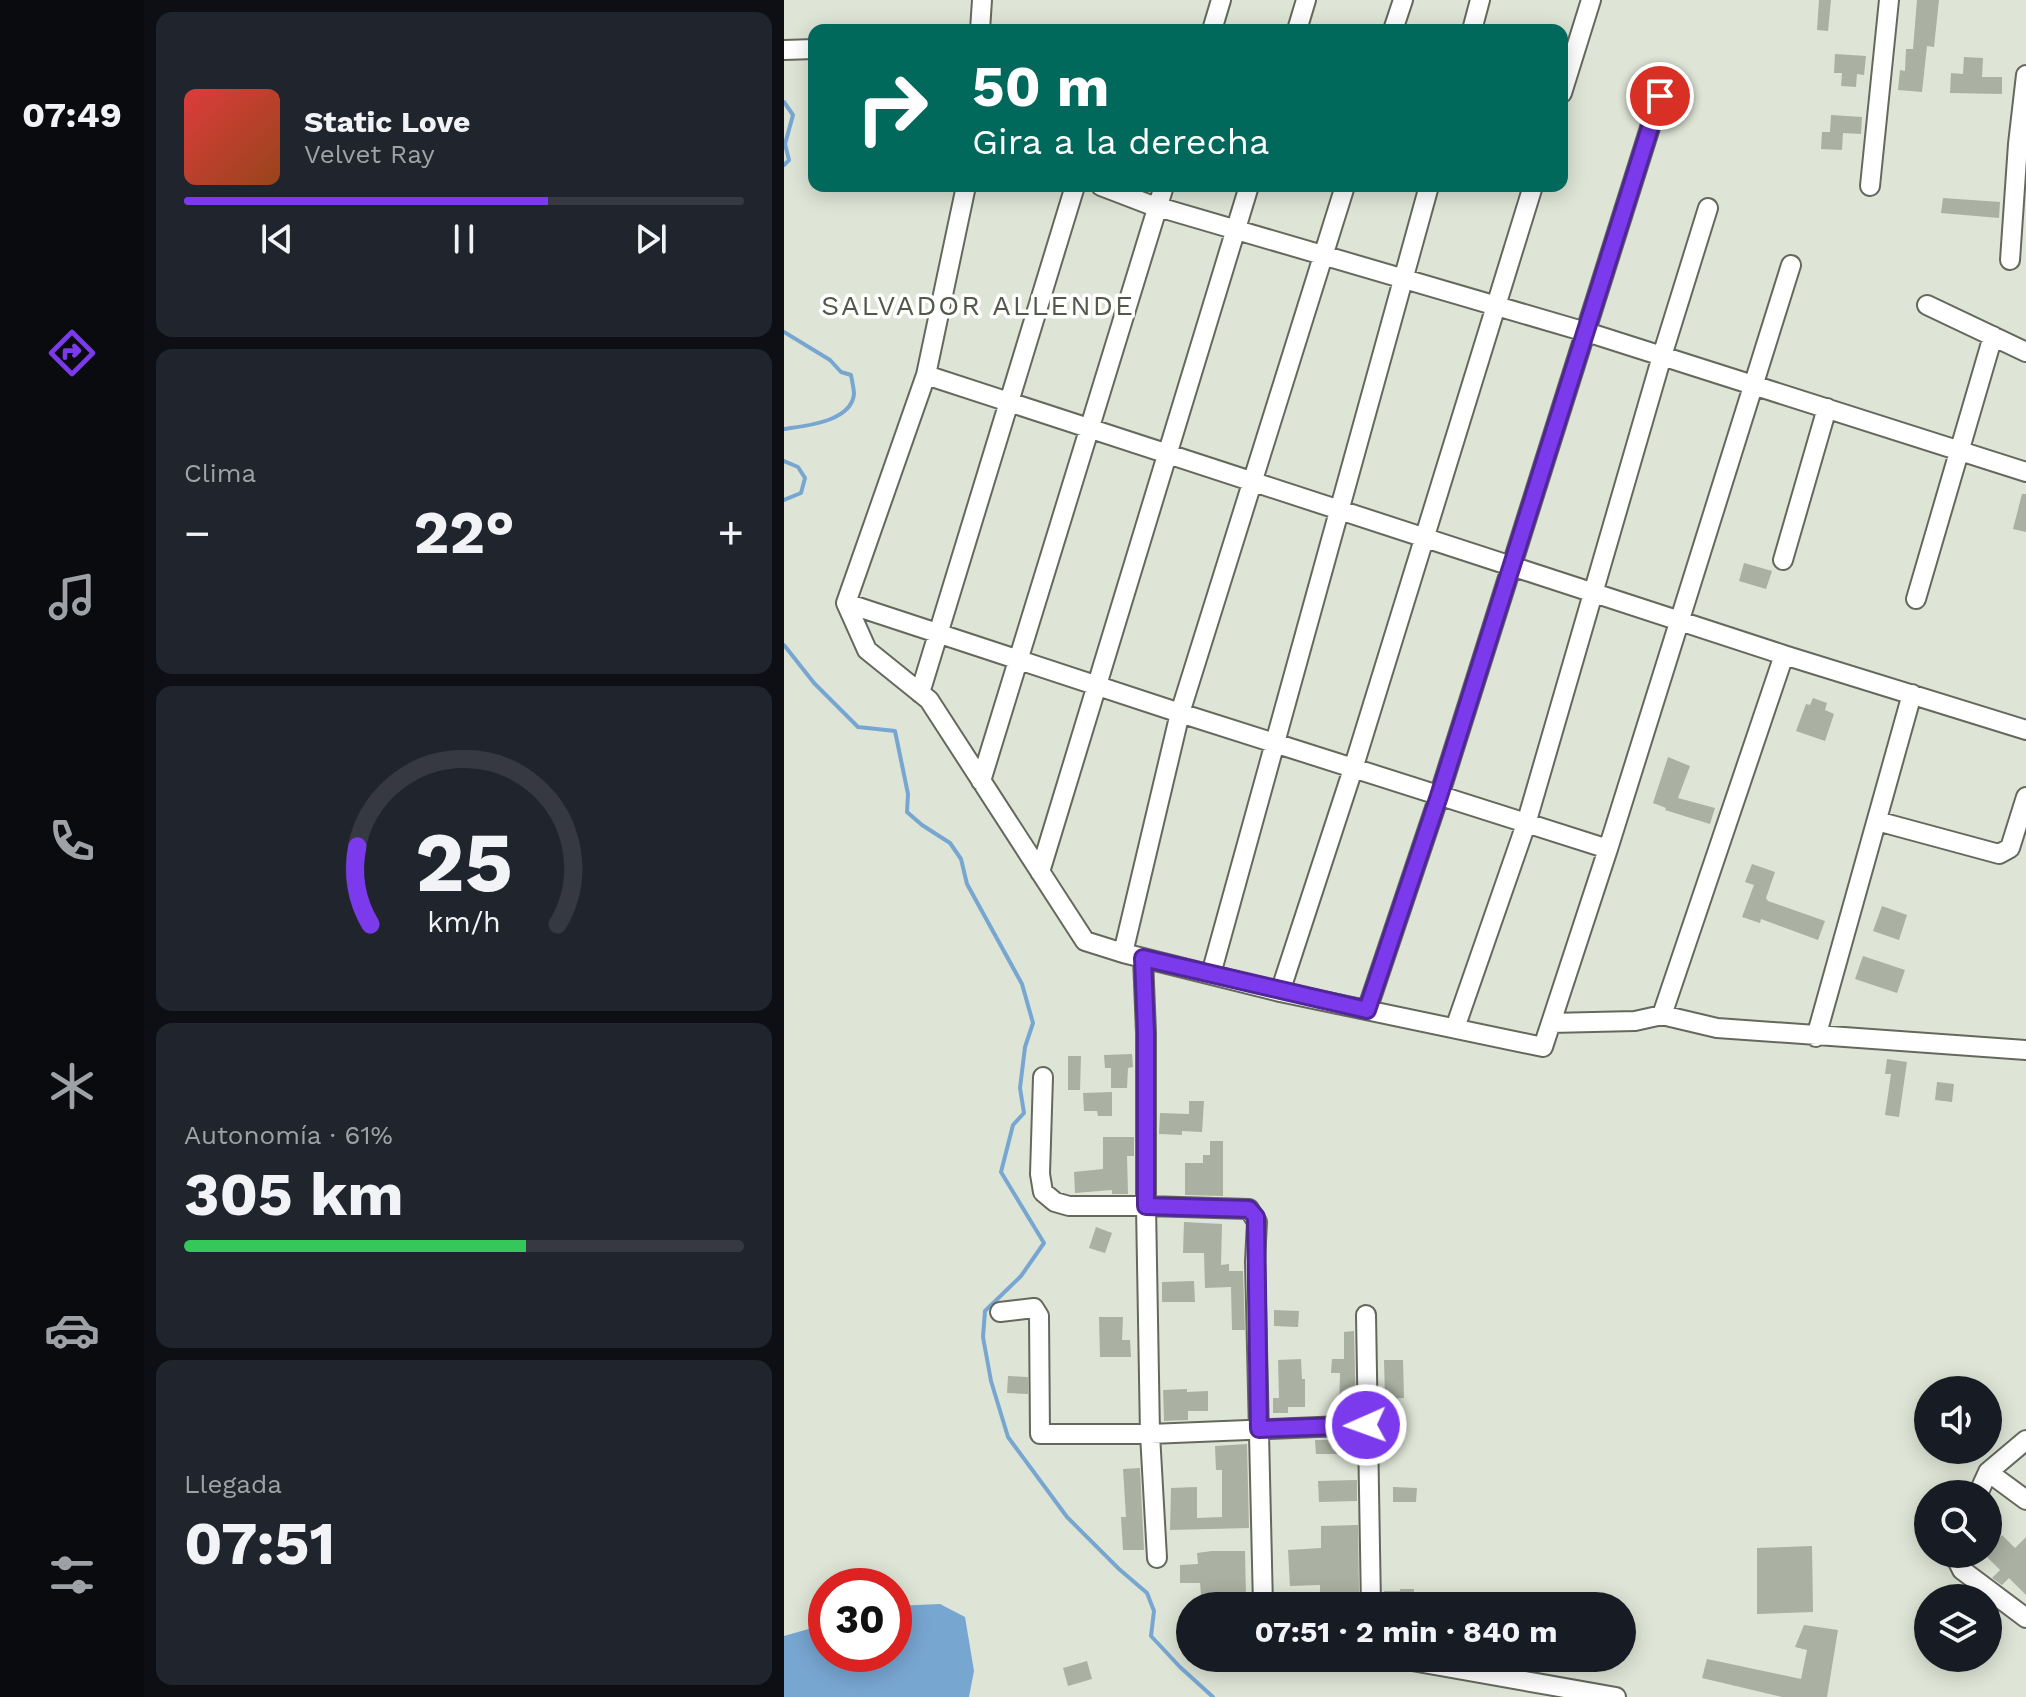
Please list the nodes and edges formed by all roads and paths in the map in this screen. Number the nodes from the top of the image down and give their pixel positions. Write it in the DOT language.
graph roads {
  1 [pos="982,0"];
  2 [pos="1221,0"];
  3 [pos="1306,0"];
  4 [pos="1403,0"];
  5 [pos="1480,0"];
  6 [pos="1591,0"];
  7 [pos="1889,0"];
  8 [pos="980,24"];
  9 [pos="1214,24"];
  10 [pos="1299,24"];
  11 [pos="1395,24"];
  12 [pos="1474,24"];
  13 [pos="808,49"];
  14 [pos="784,50"];
  15 [pos="1568,74"];
  16 [pos="2026,75"];
  17 [pos="1660,96"];
  18 [pos="2022,145"];
  19 [pos="1870,186"];
  20 [pos="965,192"];
  21 [pos="1073,192"];
  22 [pos="1117,192"];
  23 [pos="1162,192"];
  24 [pos="1247,192"];
  25 [pos="1343,192"];
  26 [pos="1427,192"];
  27 [pos="1531,192"];
  28 [pos="1158,207"];
  29 [pos="1708,208"];
  30 [pos="1236,229"];
  31 [pos="1323,254"];
  32 [pos="2010,260"];
  33 [pos="1791,265"];
  34 [pos="1404,278"];
  35 [pos="1496,305"];
  36 [pos="1927,305"];
  37 [pos="1586,331"];
  38 [pos="1993,336"];
  39 [pos="2026,352"];
  40 [pos="1662,356"];
  41 [pos="926,375"];
  42 [pos="1753,385"];
  43 [pos="1009,402"];
  44 [pos="1827,408"];
  45 [pos="1089,429"];
  46 [pos="1961,451"];
  47 [pos="1167,455"];
  48 [pos="2026,472"];
  49 [pos="1252,483"];
  50 [pos="1340,512"];
  51 [pos="1423,539"];
  52 [pos="1783,560"];
  53 [pos="1511,567"];
  54 [pos="1594,594"];
  55 [pos="1916,599"];
  56 [pos="846,603"];
  57 [pos="1678,621"];
  58 [pos="938,633"];
  59 [pos="1784,655"];
  60 [pos="1019,660"];
  61 [pos="1097,686"];
  62 [pos="920,693"];
  63 [pos="1912,694"];
  64 [pos="1180,713"];
  65 [pos="2026,730"];
  66 [pos="1276,744"];
  67 [pos="1353,769"];
  68 [pos="981,781"];
  69 [pos="1439,796"];
  70 [pos="2026,797"];
  71 [pos="1877,821"];
  72 [pos="1526,824"];
  73 [pos="1608,849"];
  74 [pos="1040,872"];
  75 [pos="1123,953"];
  76 [pos="1143,958"];
  77 [pos="1211,974"];
  78 [pos="1280,992"];
  79 [pos="1367,1010"];
  80 [pos="1662,1015"];
  81 [pos="1551,1023"];
  82 [pos="1455,1028"];
  83 [pos="1816,1037"];
  84 [pos="2026,1050"];
  85 [pos="1043,1077"];
  86 [pos="1146,1206"];
  87 [pos="1000,1312"];
  88 [pos="1366,1315"];
  89 [pos="1366,1425"];
  90 [pos="1259,1429"];
  91 [pos="1150,1434"];
  92 [pos="2026,1440"];
  93 [pos="1988,1472"];
  94 [pos="1984,1480"];
  95 [pos="2026,1500"];
  96 [pos="1157,1558"];
  97 [pos="1961,1568"];
  98 [pos="1263,1592"];
  99 [pos="1371,1592"];
  100 [pos="2026,1618"];
  101 [pos="1474,1672"];
  102 [pos="1616,1697"];
  1 -- 8 [label="street"];
  2 -- 9 [label="street"];
  3 -- 10 [label="street"];
  4 -- 11 [label="street"];
  5 -- 12 [label="street"];
  6 -- 15 [label="street"];
  7 -- 19 [label="street"];
  13 -- 14 [label="street"];
  16 -- 18 [label="street"];
  17 -- 37 [label="street"];
  18 -- 32 [label="street"];
  20 -- 41 [label="street"];
  21 -- 43 [label="street"];
  22 -- 28 [label="street"];
  23 -- 28 [label="street"];
  24 -- 30 [label="street"];
  25 -- 31 [label="street"];
  26 -- 34 [label="street"];
  27 -- 35 [label="street"];
  28 -- 30 [label="street"];
  28 -- 45 [label="street"];
  29 -- 40 [label="street"];
  30 -- 31 [label="street"];
  30 -- 47 [label="street"];
  31 -- 34 [label="street"];
  31 -- 49 [label="street"];
  33 -- 42 [label="street"];
  34 -- 35 [label="street"];
  34 -- 50 [label="street"];
  35 -- 37 [label="street"];
  35 -- 51 [label="street"];
  36 -- 38 [label="street"];
  37 -- 40 [label="street"];
  37 -- 53 [label="street"];
  38 -- 39 [label="street"];
  38 -- 46 [label="street"];
  40 -- 42 [label="street"];
  40 -- 54 [label="street"];
  41 -- 43 [label="street"];
  41 -- 56 [label="street"];
  42 -- 44 [label="street"];
  42 -- 57 [label="street"];
  43 -- 45 [label="street"];
  43 -- 58 [label="street"];
  44 -- 46 [label="street"];
  44 -- 52 [label="street"];
  45 -- 47 [label="street"];
  45 -- 60 [label="street"];
  46 -- 48 [label="street"];
  46 -- 55 [label="street"];
  47 -- 49 [label="street"];
  47 -- 61 [label="street"];
  49 -- 50 [label="street"];
  49 -- 64 [label="street"];
  50 -- 51 [label="street"];
  50 -- 66 [label="street"];
  51 -- 53 [label="street"];
  51 -- 67 [label="street"];
  53 -- 54 [label="street"];
  53 -- 69 [label="street"];
  54 -- 57 [label="street"];
  54 -- 72 [label="street"];
  56 -- 58 [label="street"];
  56 -- 62 [label="street"];
  57 -- 59 [label="street"];
  57 -- 73 [label="street"];
  58 -- 60 [label="street"];
  58 -- 62 [label="street"];
  59 -- 63 [label="street"];
  59 -- 80 [label="street"];
  60 -- 61 [label="street"];
  60 -- 68 [label="street"];
  61 -- 64 [label="street"];
  61 -- 74 [label="street"];
  62 -- 68 [label="street"];
  63 -- 65 [label="street"];
  63 -- 71 [label="street"];
  64 -- 66 [label="street"];
  64 -- 75 [label="street"];
  66 -- 67 [label="street"];
  66 -- 77 [label="street"];
  67 -- 69 [label="street"];
  67 -- 78 [label="street"];
  68 -- 74 [label="street"];
  69 -- 72 [label="street"];
  69 -- 79 [label="street"];
  70 -- 71 [label="street"];
  71 -- 83 [label="street"];
  72 -- 73 [label="street"];
  72 -- 82 [label="street"];
  73 -- 81 [label="street"];
  74 -- 75 [label="street"];
  75 -- 76 [label="street"];
  76 -- 77 [label="street"];
  76 -- 86 [label="street"];
  77 -- 78 [label="street"];
  78 -- 79 [label="street"];
  79 -- 82 [label="street"];
  80 -- 81 [label="street"];
  80 -- 83 [label="street"];
  81 -- 82 [label="street"];
  83 -- 84 [label="street"];
  85 -- 86 [label="street"];
  86 -- 90 [label="street"];
  86 -- 91 [label="street"];
  87 -- 91 [label="street"];
  88 -- 89 [label="street"];
  89 -- 90 [label="street"];
  89 -- 99 [label="street"];
  90 -- 91 [label="street"];
  90 -- 98 [label="street"];
  91 -- 96 [label="street"];
  92 -- 93 [label="street"];
  93 -- 94 [label="street"];
  93 -- 95 [label="street"];
  97 -- 100 [label="street"];
  101 -- 102 [label="street"];
}
